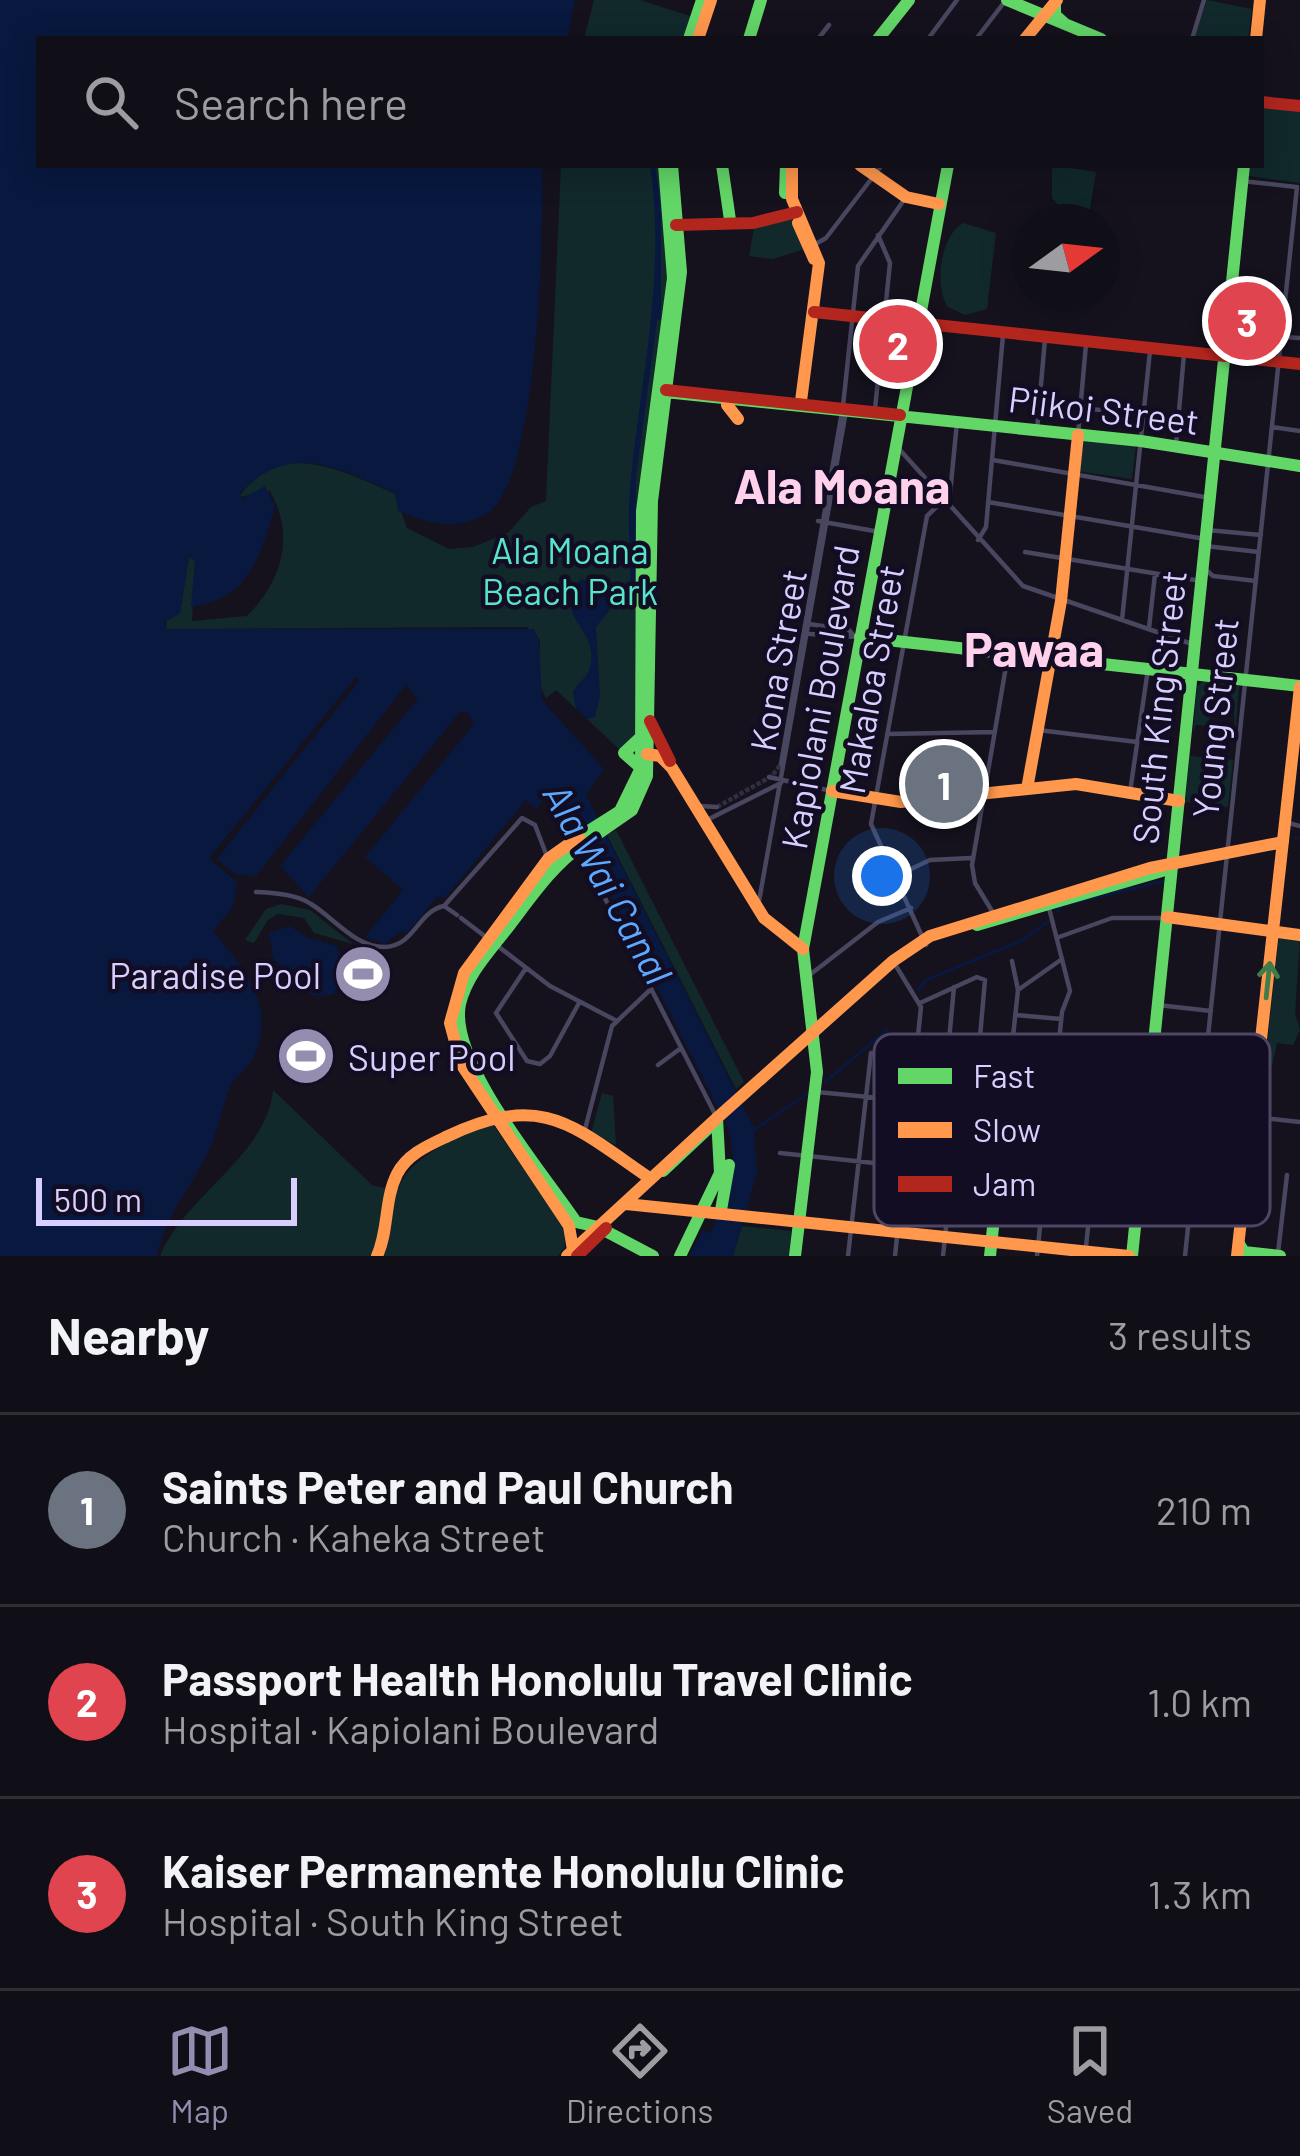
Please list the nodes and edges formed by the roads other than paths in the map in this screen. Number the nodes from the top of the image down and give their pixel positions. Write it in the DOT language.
graph roads {
  1 [pos="706,0"];
  2 [pos="761,0"];
  3 [pos="909,0"];
  4 [pos="957,0"];
  5 [pos="1006,0"];
  6 [pos="1204,0"];
  7 [pos="1261,0"];
  8 [pos="1056,1"];
  9 [pos="1044,15"];
  10 [pos="1065,24"];
  11 [pos="829,25"];
  12 [pos="695,36"];
  13 [pos="750,36"];
  14 [pos="820,36"];
  15 [pos="886,36"];
  16 [pos="930,36"];
  17 [pos="978,36"];
  18 [pos="1027,36"];
  19 [pos="1094,36"];
  20 [pos="1193,36"];
  21 [pos="1256,36"];
  22 [pos="1264,102"];
  23 [pos="1300,106"];
  24 [pos="668,168"];
  25 [pos="722,168"];
  26 [pos="789,168"];
  27 [pos="947,168"];
  28 [pos="1244,168"];
  29 [pos="878,170"];
  30 [pos="1242,181"];
  31 [pos="1299,187"];
  32 [pos="906,197"];
  33 [pos="726,202"];
  34 [pos="939,204"];
  35 [pos="795,213"];
  36 [pos="710,220"];
  37 [pos="730,220"];
  38 [pos="676,225"];
  39 [pos="878,235"];
  40 [pos="813,245"];
  41 [pos="814,312"];
  42 [pos="854,316"];
  43 [pos="884,318"];
  44 [pos="918,321"];
  45 [pos="1004,329"];
  46 [pos="1046,334"];
  47 [pos="1282,337"];
  48 [pos="1087,338"];
  49 [pos="1300,338"];
  50 [pos="1150,345"];
  51 [pos="1185,349"];
  52 [pos="1225,353"];
  53 [pos="1280,361"];
  54 [pos="1300,364"];
  55 [pos="664,390"];
  56 [pos="713,397"];
  57 [pos="803,404"];
  58 [pos="1080,408"];
  59 [pos="875,409"];
  60 [pos="844,410"];
  61 [pos="1142,414"];
  62 [pos="901,416"];
  63 [pos="737,419"];
  64 [pos="957,422"];
  65 [pos="995,426"];
  66 [pos="1272,428"];
  67 [pos="1036,430"];
  68 [pos="1300,430"];
  69 [pos="1078,434"];
  70 [pos="1141,441"];
  71 [pos="896,445"];
  72 [pos="1176,446"];
  73 [pos="1214,453"];
  74 [pos="993,460"];
  75 [pos="1269,461"];
  76 [pos="911,464"];
  77 [pos="1300,466"];
  78 [pos="892,467"];
  79 [pos="1074,474"];
  80 [pos="1136,485"];
  81 [pos="1210,498"];
  82 [pos="943,502"];
  83 [pos="988,502"];
  84 [pos="1069,516"];
  85 [pos="823,522"];
  86 [pos="1132,526"];
  87 [pos="880,532"];
  88 [pos="1261,535"];
  89 [pos="1206,538"];
  90 [pos="978,540"];
  91 [pos="1025,552"];
  92 [pos="1259,552"];
  93 [pos="1065,559"];
  94 [pos="1203,565"];
  95 [pos="1128,570"];
  96 [pos="1155,574"];
  97 [pos="1201,581"];
  98 [pos="1256,581"];
  99 [pos="1061,601"];
  100 [pos="1122,622"];
  101 [pos="808,624"];
  102 [pos="1148,630"];
  103 [pos="807,633"];
  104 [pos="857,637"];
  105 [pos="905,643"];
  106 [pos="1195,644"];
  107 [pos="1009,649"];
  108 [pos="1051,659"];
  109 [pos="1148,669"];
  110 [pos="1192,674"];
  111 [pos="1245,680"];
  112 [pos="1300,687"];
  113 [pos="650,720"];
  114 [pos="1298,727"];
  115 [pos="1038,730"];
  116 [pos="996,732"];
  117 [pos="887,734"];
  118 [pos="1137,742"];
  119 [pos="645,763"];
  120 [pos="781,764"];
  121 [pos="672,768"];
  122 [pos="769,777"];
  123 [pos="782,779"];
  124 [pos="1027,789"];
  125 [pos="832,790"];
  126 [pos="1130,792"];
  127 [pos="984,797"];
  128 [pos="874,800"];
  129 [pos="1179,801"];
  130 [pos="701,814"];
  131 [pos="1293,824"];
  132 [pos="581,840"];
  133 [pos="1283,842"];
  134 [pos="1174,844"];
  135 [pos="1226,854"];
  136 [pos="553,855"];
  137 [pos="973,858"];
  138 [pos="586,861"];
  139 [pos="1172,865"];
  140 [pos="1151,872"];
  141 [pos="896,876"];
  142 [pos="746,886"];
  143 [pos="1170,886"];
  144 [pos="762,890"];
  145 [pos="256,892"];
  146 [pos="1047,901"];
  147 [pos="444,906"];
  148 [pos="758,908"];
  149 [pos="911,908"];
  150 [pos="995,916"];
  151 [pos="1167,917"];
  152 [pos="1221,921"];
  153 [pos="1274,927"];
  154 [pos="1300,934"];
  155 [pos="1059,937"];
  156 [pos="925,942"];
  157 [pos="491,943"];
  158 [pos="803,949"];
  159 [pos="1062,959"];
  160 [pos="1012,961"];
  161 [pos="895,963"];
  162 [pos="526,968"];
  163 [pos="804,978"];
  164 [pos="954,987"];
  165 [pos="651,988"];
  166 [pos="1018,990"];
  167 [pos="579,1003"];
  168 [pos="920,1003"];
  169 [pos="1158,1005"];
  170 [pos="1211,1011"];
  171 [pos="1016,1015"];
  172 [pos="1061,1019"];
  173 [pos="615,1020"];
  174 [pos="821,1026"];
  175 [pos="918,1034"];
  176 [pos="950,1034"];
  177 [pos="979,1034"];
  178 [pos="1014,1034"];
  179 [pos="1060,1034"];
  180 [pos="1155,1034"];
  181 [pos="1208,1034"];
  182 [pos="1263,1034"];
  183 [pos="681,1048"];
  184 [pos="793,1050"];
  185 [pos="874,1053"];
  186 [pos="817,1059"];
  187 [pos="658,1065"];
  188 [pos="815,1092"];
  189 [pos="484,1096"];
  190 [pos="864,1096"];
  191 [pos="874,1097"];
  192 [pos="524,1112"];
  193 [pos="503,1114"];
  194 [pos="717,1118"];
  195 [pos="1270,1119"];
  196 [pos="478,1120"];
  197 [pos="1300,1122"];
  198 [pos="518,1130"];
  199 [pos="584,1133"];
  200 [pos="780,1154"];
  201 [pos="808,1157"];
  202 [pos="858,1162"];
  203 [pos="874,1164"];
  204 [pos="1287,1175"];
  205 [pos="651,1179"];
  206 [pos="626,1204"];
  207 [pos="720,1211"];
  208 [pos="801,1223"];
  209 [pos="899,1226"];
  210 [pos="946,1226"];
  211 [pos="1135,1226"];
  212 [pos="1188,1226"];
  213 [pos="601,1228"];
  214 [pos="851,1228"];
  215 [pos="898,1233"];
  216 [pos="945,1238"];
  217 [pos="991,1249"];
  218 [pos="1238,1249"];
  219 [pos="797,1251"];
  220 [pos="1038,1251"];
  221 [pos="1085,1254"];
  222 [pos="573,1255"];
  223 [pos="1255,1255"];
  224 [pos="377,1256"];
  225 [pos="653,1256"];
  226 [pos="681,1256"];
  227 [pos="848,1256"];
  228 [pos="896,1256"];
  229 [pos="943,1256"];
  230 [pos="1131,1256"];
  231 [pos="1185,1256"];
  232 [pos="1279,1256"];
  1 -- 12 [label="main road"];
  2 -- 13 [label="main road"];
  3 -- 15 [label="main road"];
  4 -- 16 [label="street"];
  5 -- 9 [label="main road"];
  5 -- 17 [label="street"];
  6 -- 20 [label="street"];
  7 -- 21 [label="main road"];
  8 -- 9 [label="main road"];
  8 -- 10 [label="main road"];
  9 -- 10 [label="main road"];
  9 -- 18 [label="main road"];
  10 -- 19 [label="main road"];
  11 -- 14 [label="street"];
  22 -- 23 [label="main road"];
  24 -- 38 [label="main road"];
  25 -- 33 [label="main road"];
  26 -- 35 [label="main road"];
  27 -- 34 [label="main road, Kapiolani Boulevard"];
  28 -- 30 [label="main road, South King Street"];
  29 -- 32 [label="main road"];
  29 -- 40 [label="street"];
  30 -- 31 [label="street"];
  30 -- 52 [label="main road, South King Street"];
  31 -- 47 [label="street, Young Street"];
  32 -- 34 [label="main road"];
  32 -- 39 [label="street, Kona Street"];
  33 -- 36 [label="main road"];
  33 -- 37 [label="main road"];
  34 -- 44 [label="main road, Kapiolani Boulevard"];
  35 -- 37 [label="main road"];
  35 -- 40 [label="main road"];
  36 -- 37 [label="main road"];
  36 -- 38 [label="main road"];
  38 -- 55 [label="main road"];
  39 -- 42 [label="street, Kona Street"];
  39 -- 43 [label="street"];
  40 -- 41 [label="main road"];
  41 -- 42 [label="main road"];
  41 -- 57 [label="main road"];
  42 -- 43 [label="main road"];
  42 -- 60 [label="street, Kona Street"];
  43 -- 44 [label="main road"];
  43 -- 59 [label="street"];
  44 -- 45 [label="main road"];
  44 -- 62 [label="main road, Kapiolani Boulevard"];
  45 -- 46 [label="main road"];
  45 -- 65 [label="street"];
  46 -- 48 [label="main road"];
  46 -- 67 [label="street"];
  47 -- 49 [label="street"];
  47 -- 53 [label="street, Young Street"];
  48 -- 50 [label="main road"];
  48 -- 58 [label="street"];
  50 -- 51 [label="main road"];
  50 -- 61 [label="street"];
  51 -- 52 [label="main road"];
  51 -- 72 [label="street"];
  52 -- 53 [label="main road"];
  52 -- 73 [label="main road, South King Street"];
  53 -- 54 [label="main road"];
  53 -- 66 [label="street, Young Street"];
  55 -- 56 [label="main road, Piikoi Street"];
  55 -- 56 [label="main road, Piikoi Street"];
  55 -- 113 [label="main road"];
  55 -- 119 [label="main road"];
  56 -- 57 [label="main road, Piikoi Street"];
  56 -- 63 [label="main road"];
  57 -- 60 [label="main road, Piikoi Street"];
  58 -- 61 [label="street"];
  58 -- 69 [label="street"];
  59 -- 60 [label="main road, Piikoi Street"];
  59 -- 62 [label="main road, Piikoi Street"];
  60 -- 62 [label="main road, Piikoi Street"];
  60 -- 85 [label="street, Kona Street"];
  61 -- 70 [label="street"];
  62 -- 64 [label="main road, Piikoi Street"];
  62 -- 71 [label="main road, Kapiolani Boulevard"];
  64 -- 65 [label="main road, Piikoi Street"];
  64 -- 82 [label="street, Makaloa Street"];
  65 -- 67 [label="main road, Piikoi Street"];
  65 -- 74 [label="street"];
  66 -- 68 [label="street"];
  66 -- 75 [label="street, Young Street"];
  67 -- 69 [label="main road, Piikoi Street"];
  69 -- 70 [label="main road, Piikoi Street"];
  69 -- 79 [label="main road"];
  70 -- 72 [label="main road, Piikoi Street"];
  70 -- 80 [label="street"];
  71 -- 76 [label="street"];
  71 -- 78 [label="main road, Kapiolani Boulevard"];
  72 -- 73 [label="main road, Piikoi Street"];
  73 -- 75 [label="main road, Piikoi Street"];
  73 -- 81 [label="main road, South King Street"];
  74 -- 79 [label="street"];
  74 -- 83 [label="street"];
  75 -- 77 [label="main road, Piikoi Street"];
  75 -- 88 [label="street, Young Street"];
  76 -- 78 [label="street"];
  76 -- 82 [label="street"];
  78 -- 87 [label="main road, Kapiolani Boulevard"];
  79 -- 80 [label="street"];
  79 -- 84 [label="main road"];
  80 -- 81 [label="street"];
  80 -- 86 [label="street"];
  81 -- 89 [label="main road, South King Street"];
  82 -- 90 [label="street"];
  82 -- 105 [label="street, Makaloa Street"];
  83 -- 84 [label="street"];
  83 -- 90 [label="street"];
  84 -- 86 [label="street"];
  84 -- 93 [label="main road"];
  85 -- 87 [label="street"];
  85 -- 101 [label="street, Kona Street"];
  86 -- 89 [label="street"];
  86 -- 95 [label="street"];
  87 -- 104 [label="main road, Kapiolani Boulevard"];
  88 -- 89 [label="street"];
  88 -- 92 [label="street, Young Street"];
  89 -- 92 [label="street"];
  89 -- 94 [label="main road, South King Street"];
  90 -- 99 [label="street"];
  91 -- 93 [label="street"];
  92 -- 98 [label="street, Young Street"];
  93 -- 95 [label="street"];
  93 -- 99 [label="main road"];
  94 -- 97 [label="main road, South King Street"];
  94 -- 98 [label="street"];
  95 -- 96 [label="street"];
  95 -- 100 [label="street"];
  96 -- 97 [label="street"];
  96 -- 102 [label="street"];
  97 -- 106 [label="main road, South King Street"];
  98 -- 111 [label="street, Young Street"];
  99 -- 100 [label="street"];
  99 -- 108 [label="main road"];
  100 -- 102 [label="street"];
  101 -- 103 [label="street, Kona Street"];
  101 -- 104 [label="street"];
  102 -- 106 [label="street"];
  103 -- 104 [label="street"];
  103 -- 120 [label="street, Kona Street"];
  103 -- 123 [label="street, Kona Street"];
  104 -- 105 [label="main road"];
  104 -- 125 [label="main road, Kapiolani Boulevard"];
  105 -- 107 [label="main road"];
  105 -- 117 [label="street, Makaloa Street"];
  106 -- 110 [label="main road, South King Street"];
  107 -- 108 [label="main road"];
  107 -- 116 [label="street"];
  108 -- 109 [label="main road"];
  108 -- 115 [label="main road"];
  109 -- 110 [label="main road"];
  109 -- 118 [label="street"];
  110 -- 111 [label="main road"];
  110 -- 129 [label="main road, South King Street"];
  111 -- 112 [label="main road"];
  111 -- 135 [label="street, Young Street"];
  112 -- 114 [label="main road"];
  113 -- 119 [label="main road"];
  113 -- 121 [label="main road"];
  114 -- 131 [label="main road"];
  115 -- 118 [label="street"];
  115 -- 124 [label="main road"];
  116 -- 117 [label="street"];
  116 -- 127 [label="street"];
  117 -- 128 [label="street, Makaloa Street"];
  118 -- 126 [label="street"];
  119 -- 121 [label="main road"];
  119 -- 121 [label="main road"];
  119 -- 132 [label="main road"];
  121 -- 130 [label="main road"];
  122 -- 123 [label="street"];
  123 -- 125 [label="street"];
  123 -- 130 [label="street"];
  123 -- 144 [label="street, Kona Street"];
  124 -- 126 [label="main road"];
  124 -- 127 [label="main road"];
  125 -- 128 [label="main road"];
  125 -- 158 [label="main road, Kapiolani Boulevard"];
  126 -- 129 [label="main road"];
  127 -- 128 [label="main road"];
  127 -- 137 [label="street"];
  128 -- 141 [label="street, Makaloa Street"];
  129 -- 134 [label="main road, South King Street"];
  130 -- 130 [label="street"];
  130 -- 142 [label="main road"];
  131 -- 133 [label="main road"];
  132 -- 136 [label="main road"];
  132 -- 157 [label="main road"];
  133 -- 135 [label="main road"];
  133 -- 153 [label="main road"];
  134 -- 139 [label="main road, South King Street"];
  134 -- 140 [label="main road"];
  135 -- 139 [label="main road"];
  135 -- 152 [label="street, Young Street"];
  136 -- 147 [label="street"];
  136 -- 157 [label="main road"];
  137 -- 141 [label="street"];
  137 -- 150 [label="street"];
  138 -- 165 [label="street"];
  139 -- 140 [label="main road"];
  139 -- 143 [label="main road, South King Street"];
  140 -- 143 [label="main road"];
  140 -- 146 [label="main road"];
  141 -- 149 [label="street, Makaloa Street"];
  142 -- 144 [label="street"];
  142 -- 148 [label="main road"];
  143 -- 151 [label="main road, South King Street"];
  144 -- 148 [label="street, Kona Street"];
  145 -- 147 [label="street"];
  146 -- 150 [label="main road"];
  146 -- 155 [label="street"];
  147 -- 157 [label="street"];
  148 -- 158 [label="main road"];
  149 -- 156 [label="street, Makaloa Street"];
  149 -- 163 [label="street"];
  150 -- 156 [label="main road"];
  151 -- 152 [label="main road"];
  151 -- 155 [label="street"];
  151 -- 169 [label="main road, South King Street"];
  152 -- 153 [label="main road"];
  152 -- 170 [label="street, Young Street"];
  153 -- 154 [label="main road"];
  182 -- 153 [label="main road, one-way"];
  155 -- 159 [label="street"];
  156 -- 161 [label="main road"];
  157 -- 162 [label="street"];
  157 -- 189 [label="main road"];
  157 -- 193 [label="main road"];
  158 -- 163 [label="main road, Kapiolani Boulevard"];
  159 -- 166 [label="street"];
  159 -- 172 [label="street"];
  160 -- 166 [label="street"];
  161 -- 168 [label="street"];
  161 -- 174 [label="main road"];
  162 -- 167 [label="street"];
  162 -- 167 [label="street"];
  163 -- 174 [label="main road, Kapiolani Boulevard"];
  164 -- 168 [label="street"];
  164 -- 176 [label="street"];
  164 -- 177 [label="street"];
  165 -- 173 [label="street"];
  165 -- 183 [label="street"];
  166 -- 171 [label="street"];
  167 -- 173 [label="street"];
  168 -- 175 [label="street"];
  169 -- 170 [label="street"];
  169 -- 180 [label="main road, South King Street"];
  170 -- 181 [label="street, Young Street"];
  171 -- 172 [label="street"];
  171 -- 178 [label="street"];
  172 -- 179 [label="street"];
  173 -- 199 [label="street"];
  174 -- 184 [label="main road"];
  174 -- 186 [label="main road, Kapiolani Boulevard"];
  183 -- 187 [label="street"];
  183 -- 194 [label="street"];
  184 -- 186 [label="main road"];
  184 -- 194 [label="main road"];
  185 -- 190 [label="street"];
  186 -- 188 [label="main road, Kapiolani Boulevard"];
  188 -- 190 [label="street"];
  188 -- 201 [label="main road, Kapiolani Boulevard"];
  189 -- 193 [label="main road"];
  189 -- 196 [label="main road"];
  190 -- 191 [label="street"];
  190 -- 202 [label="street"];
  192 -- 193 [label="main road"];
  192 -- 198 [label="main road"];
  192 -- 199 [label="main road"];
  193 -- 196 [label="main road"];
  193 -- 198 [label="main road"];
  193 -- 222 [label="main road"];
  194 -- 205 [label="main road"];
  194 -- 207 [label="main road"];
  195 -- 197 [label="street"];
  196 -- 224 [label="main road"];
  198 -- 213 [label="main road"];
  199 -- 205 [label="main road"];
  200 -- 201 [label="street"];
  201 -- 202 [label="street"];
  201 -- 208 [label="main road, Kapiolani Boulevard"];
  202 -- 203 [label="street"];
  202 -- 214 [label="street"];
  204 -- 232 [label="street"];
  205 -- 206 [label="main road"];
  206 -- 207 [label="main road"];
  206 -- 213 [label="main road"];
  207 -- 208 [label="main road"];
  207 -- 226 [label="main road"];
  208 -- 214 [label="main road"];
  208 -- 219 [label="main road, Kapiolani Boulevard"];
  209 -- 215 [label="street"];
  210 -- 216 [label="street"];
  211 -- 230 [label="main road, South King Street"];
  212 -- 231 [label="street, Young Street"];
  213 -- 222 [label="main road"];
  213 -- 225 [label="main road"];
  214 -- 215 [label="main road"];
  214 -- 227 [label="street"];
  215 -- 216 [label="main road"];
  215 -- 228 [label="street"];
  216 -- 217 [label="main road"];
  216 -- 229 [label="street"];
  217 -- 220 [label="main road"];
  218 -- 223 [label="main road"];
  220 -- 221 [label="main road"];
  221 -- 230 [label="main road"];
  223 -- 232 [label="main road"];
}
